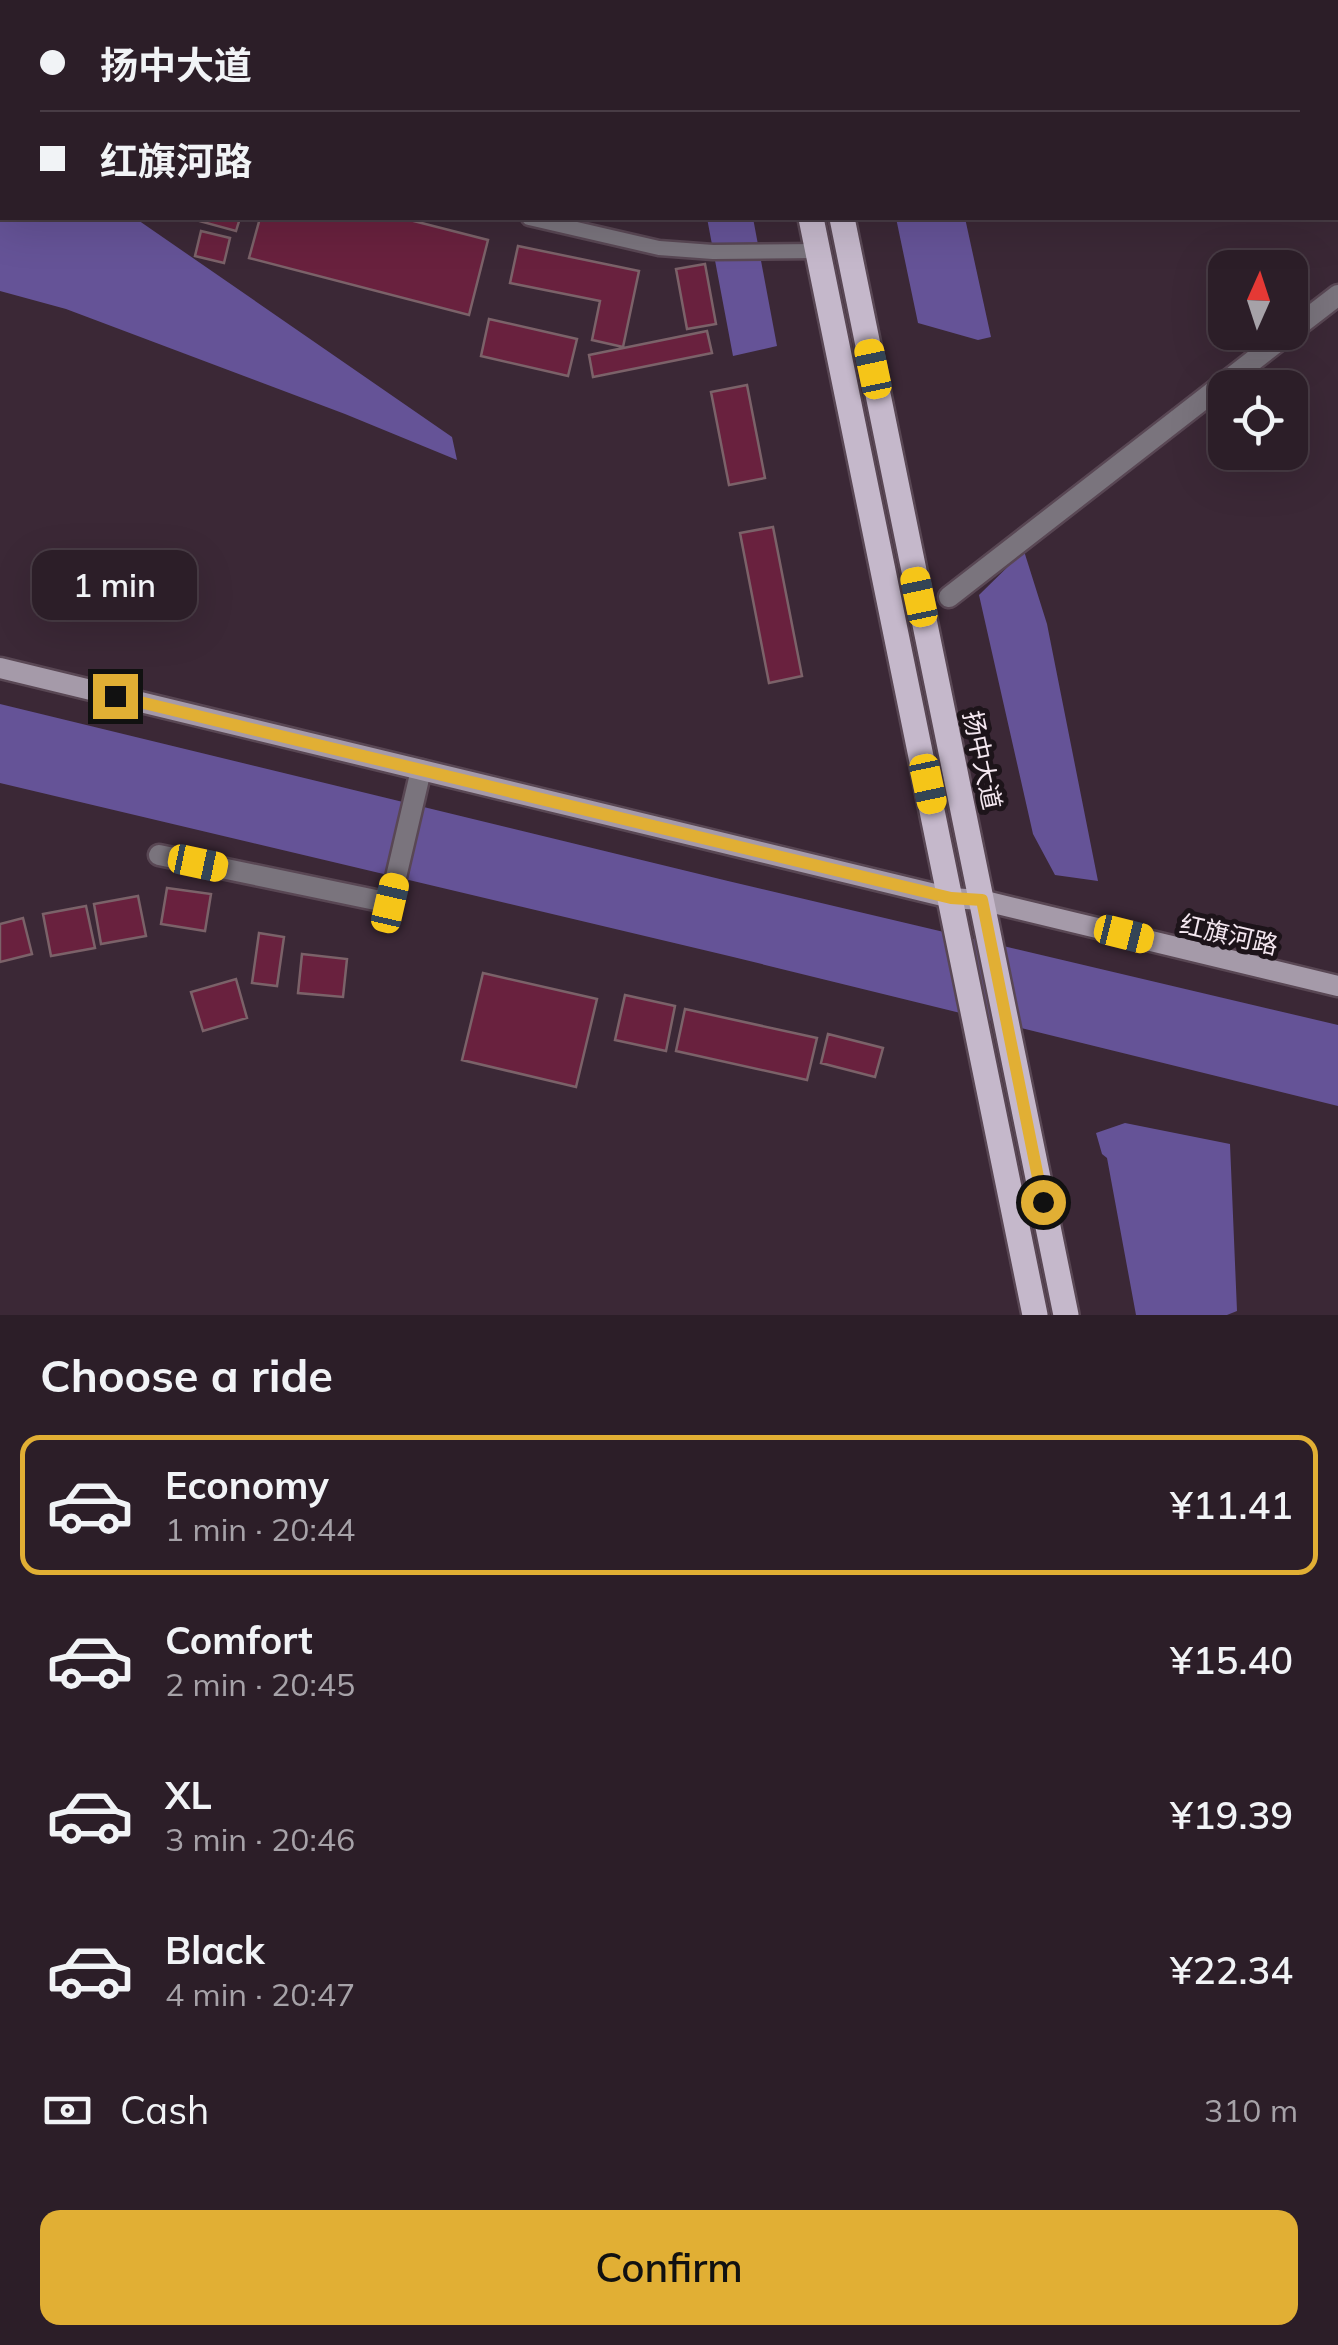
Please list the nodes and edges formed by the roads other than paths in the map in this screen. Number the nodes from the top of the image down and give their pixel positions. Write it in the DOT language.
graph roads {
  1 [pos="538,220"];
  2 [pos="812,220"];
  3 [pos="842,220"];
  4 [pos="818,252"];
  5 [pos="1338,295"];
  6 [pos="1308,318"];
  7 [pos="1267,350"];
  8 [pos="949,597"];
  9 [pos="0,668"];
  10 [pos="421,770"];
  11 [pos="159,854"];
  12 [pos="951,898"];
  13 [pos="982,900"];
  14 [pos="1338,986"];
  15 [pos="1036,1315"];
  16 [pos="1066,1315"];
  1 -- 4 [label="lane"];
  2 -- 4 [label="main road"];
  3 -- 13 [label="main road, 扬中大道"];
  4 -- 12 [label="main road"];
  5 -- 6 [label="street"];
  7 -- 8 [label="street"];
  9 -- 10 [label="street, 红旗河路"];
  10 -- 11 [label="street"];
  10 -- 12 [label="street, 红旗河路"];
  12 -- 13 [label="street, 红旗河路"];
  12 -- 15 [label="main road"];
  13 -- 14 [label="street, 红旗河路"];
  13 -- 16 [label="main road, 扬中大道"];
}
